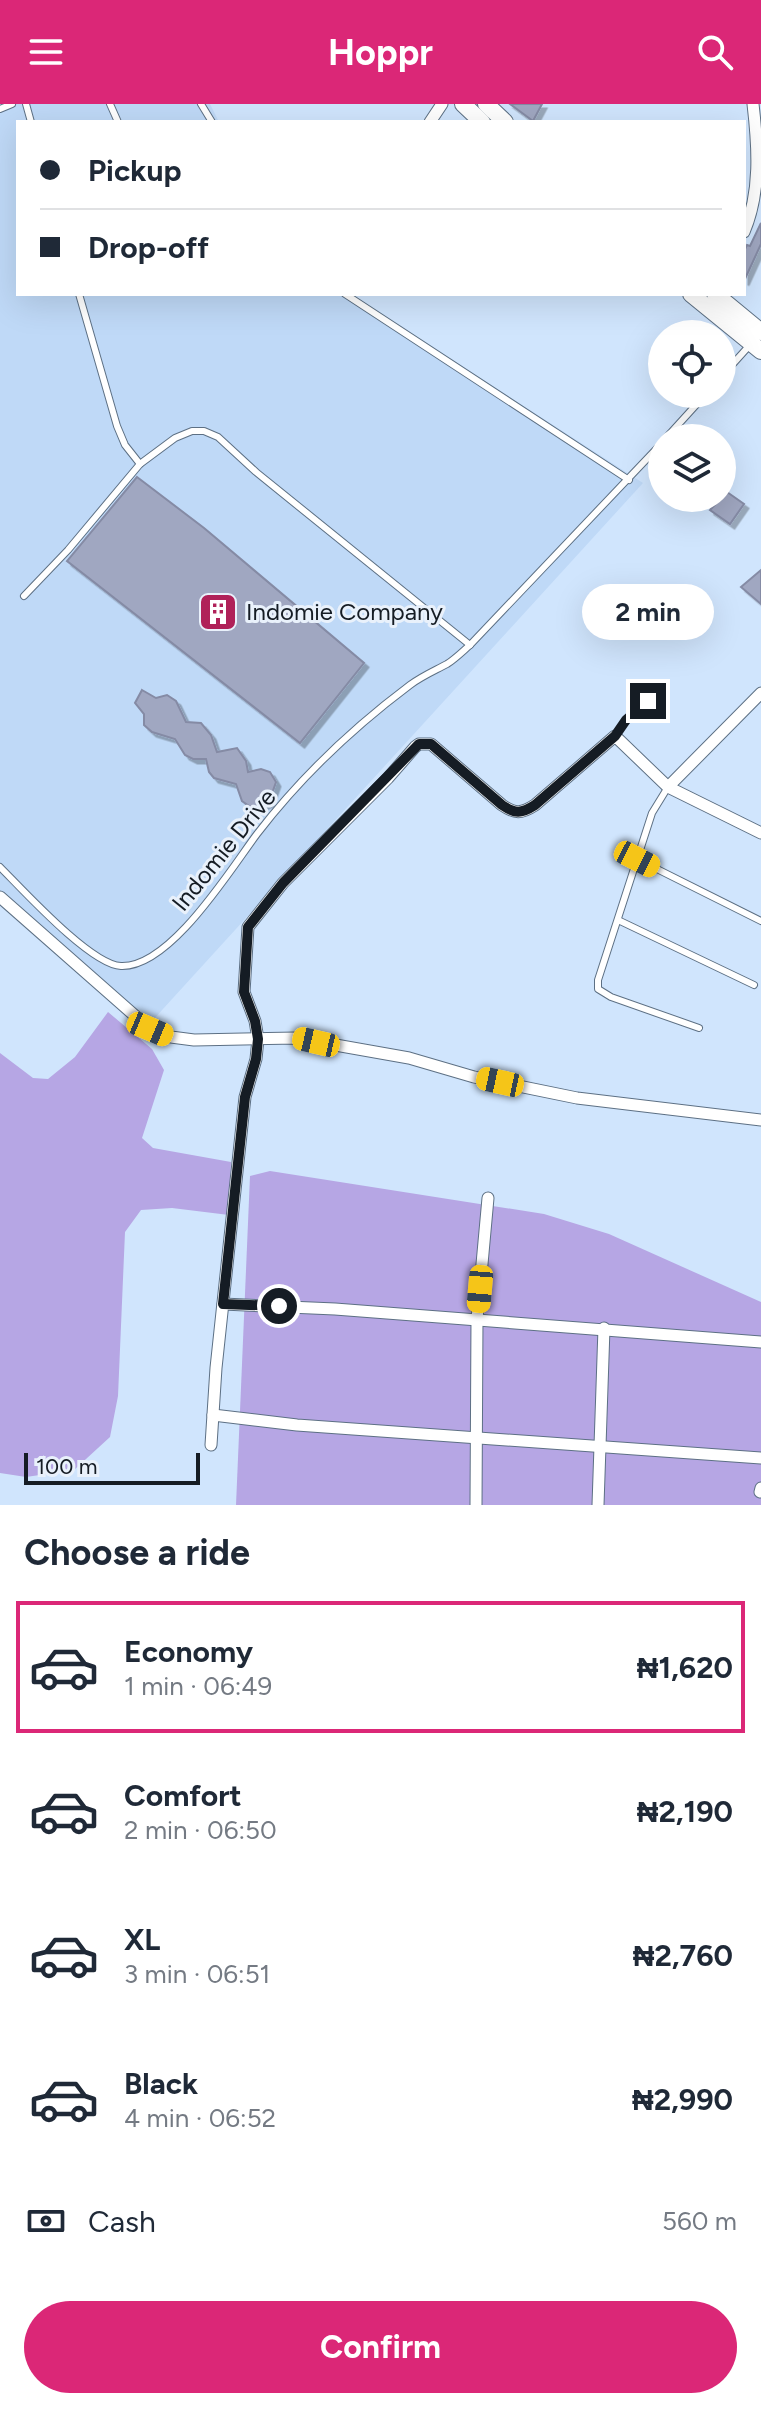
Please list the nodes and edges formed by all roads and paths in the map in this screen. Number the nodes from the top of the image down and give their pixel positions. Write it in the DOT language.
graph roads {
  1 [pos="12,104"];
  2 [pos="463,104"];
  3 [pos="486,104"];
  4 [pos="753,104"];
  5 [pos="0,109"];
  6 [pos="480,120"];
  7 [pos="503,120"];
  8 [pos="746,226"];
  9 [pos="80,296"];
  10 [pos="348,296"];
  11 [pos="694,296"];
  12 [pos="717,296"];
  13 [pos="758,339"];
  14 [pos="736,362"];
  15 [pos="693,408"];
  16 [pos="679,424"];
  17 [pos="648,459"];
  18 [pos="140,464"];
  19 [pos="629,480"];
  20 [pos="24,596"];
  21 [pos="470,645"];
  22 [pos="662,690"];
  23 [pos="761,693"];
  24 [pos="615,736"];
  25 [pos="668,787"];
  26 [pos="761,833"];
  27 [pos="637,859"];
  28 [pos="0,867"];
  29 [pos="0,897"];
  30 [pos="618,920"];
  31 [pos="761,921"];
  32 [pos="754,985"];
  33 [pos="699,1028"];
  34 [pos="258,1039"];
  35 [pos="761,1120"];
  36 [pos="488,1198"];
  37 [pos="223,1304"];
  38 [pos="477,1319"];
  39 [pos="604,1328"];
  40 [pos="761,1342"];
  41 [pos="213,1415"];
  42 [pos="476,1437"];
  43 [pos="211,1445"];
  44 [pos="599,1447"];
  45 [pos="761,1458"];
  46 [pos="476,1505"];
  47 [pos="598,1505"];
  1 -- 5 [label="lane"];
  2 -- 6 [label="main road"];
  3 -- 7 [label="main road"];
  4 -- 8 [label="street"];
  9 -- 18 [label="lane"];
  10 -- 19 [label="lane"];
  11 -- 13 [label="main road"];
  12 -- 13 [label="main road"];
  13 -- 14 [label="lane"];
  15 -- 16 [label="lane"];
  17 -- 19 [label="lane, Indomie Drive"];
  18 -- 20 [label="lane"];
  18 -- 21 [label="lane"];
  19 -- 21 [label="lane, Indomie Drive"];
  21 -- 28 [label="lane, Indomie Drive"];
  22 -- 24 [label="lane"];
  23 -- 25 [label="street"];
  24 -- 25 [label="street"];
  24 -- 34 [label="street"];
  25 -- 26 [label="street"];
  25 -- 27 [label="lane"];
  27 -- 30 [label="lane"];
  27 -- 31 [label="lane"];
  29 -- 34 [label="street"];
  30 -- 32 [label="lane"];
  30 -- 33 [label="lane"];
  34 -- 35 [label="street"];
  34 -- 37 [label="street"];
  36 -- 38 [label="street"];
  37 -- 38 [label="street"];
  37 -- 41 [label="street"];
  38 -- 39 [label="street"];
  38 -- 42 [label="street"];
  39 -- 40 [label="street"];
  39 -- 44 [label="street"];
  41 -- 42 [label="street"];
  41 -- 43 [label="street"];
  42 -- 44 [label="street"];
  42 -- 46 [label="street"];
  44 -- 45 [label="street"];
  44 -- 47 [label="street"];
}
